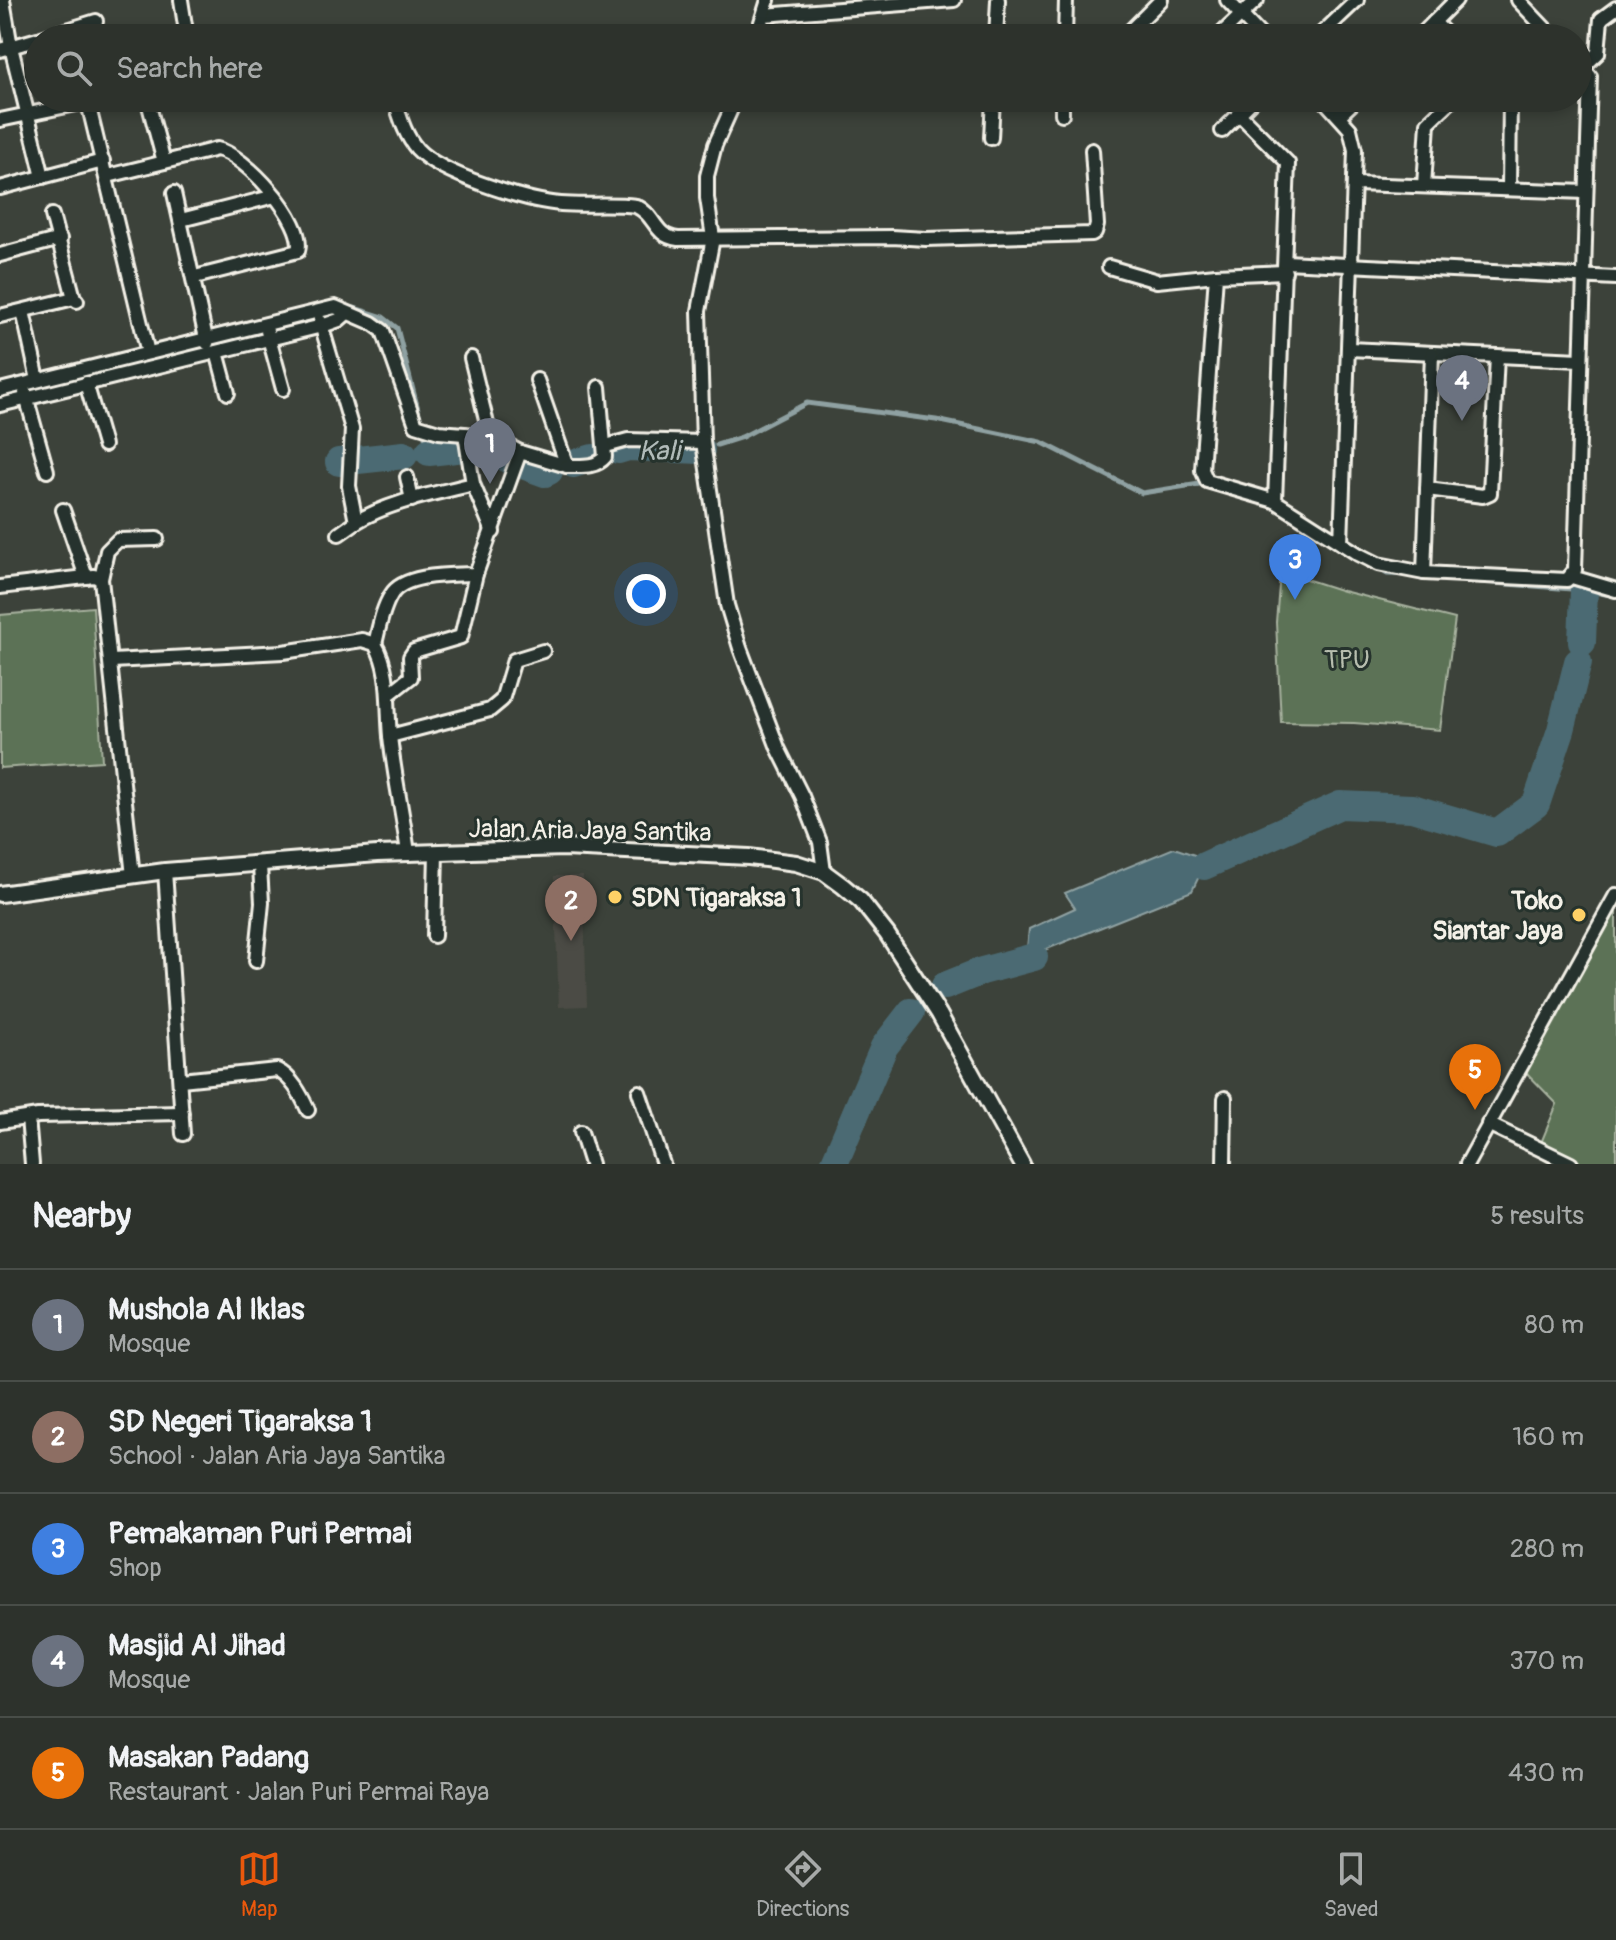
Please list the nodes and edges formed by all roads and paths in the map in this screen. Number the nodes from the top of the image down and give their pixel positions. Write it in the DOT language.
graph roads {
  1 [pos="3,0"];
  2 [pos="181,0"];
  3 [pos="768,0"];
  4 [pos="954,0"];
  5 [pos="998,0"];
  6 [pos="1066,0"];
  7 [pos="1161,0"];
  8 [pos="1227,0"];
  9 [pos="1257,0"];
  10 [pos="1357,0"];
  11 [pos="1456,0"];
  12 [pos="1518,0"];
  13 [pos="1616,8"];
  14 [pos="764,15"];
  15 [pos="1241,15"];
  16 [pos="96,21"];
  17 [pos="1434,22"];
  18 [pos="86,24"];
  19 [pos="185,24"];
  20 [pos="761,24"];
  21 [pos="997,24"];
  22 [pos="1065,24"];
  23 [pos="1137,24"];
  24 [pos="1232,24"];
  25 [pos="1250,24"];
  26 [pos="1332,24"];
  27 [pos="1541,24"];
  28 [pos="6,48"];
  29 [pos="1592,57"];
  30 [pos="24,104"];
  31 [pos="33,112"];
  32 [pos="90,112"];
  33 [pos="151,112"];
  34 [pos="399,112"];
  35 [pos="730,112"];
  36 [pos="992,112"];
  37 [pos="1337,112"];
  38 [pos="1343,112"];
  39 [pos="1440,112"];
  40 [pos="1510,112"];
  41 [pos="1589,112"];
  42 [pos="27,113"];
  43 [pos="1239,114"];
  44 [pos="1340,115"];
  45 [pos="0,120"];
  46 [pos="1222,131"];
  47 [pos="991,138"];
  48 [pos="1092,150"];
  49 [pos="103,161"];
  50 [pos="164,162"];
  51 [pos="108,176"];
  52 [pos="43,177"];
  53 [pos="1355,184"];
  54 [pos="1424,186"];
  55 [pos="0,188"];
  56 [pos="1509,189"];
  57 [pos="1586,192"];
  58 [pos="174,193"];
  59 [pos="275,196"];
  60 [pos="52,215"];
  61 [pos="181,220"];
  62 [pos="713,238"];
  63 [pos="60,239"];
  64 [pos="0,255"];
  65 [pos="1352,265"];
  66 [pos="1109,267"];
  67 [pos="1285,267"];
  68 [pos="1216,275"];
  69 [pos="195,277"];
  70 [pos="1583,277"];
  71 [pos="1616,278"];
  72 [pos="318,310"];
  73 [pos="23,311"];
  74 [pos="347,313"];
  75 [pos="0,316"];
  76 [pos="265,323"];
  77 [pos="322,326"];
  78 [pos="206,338"];
  79 [pos="270,338"];
  80 [pos="1349,349"];
  81 [pos="148,353"];
  82 [pos="213,353"];
  83 [pos="1432,353"];
  84 [pos="1497,356"];
  85 [pos="471,358"];
  86 [pos="1580,360"];
  87 [pos="38,380"];
  88 [pos="537,380"];
  89 [pos="86,383"];
  90 [pos="22,384"];
  91 [pos="599,387"];
  92 [pos="283,389"];
  93 [pos="0,390"];
  94 [pos="228,393"];
  95 [pos="27,398"];
  96 [pos="0,405"];
  97 [pos="465,434"];
  98 [pos="490,436"];
  99 [pos="703,442"];
  100 [pos="104,445"];
  101 [pos="606,446"];
  102 [pos="520,452"];
  103 [pos="567,466"];
  104 [pos="47,471"];
  105 [pos="407,477"];
  106 [pos="473,484"];
  107 [pos="1427,489"];
  108 [pos="412,500"];
  109 [pos="1275,501"];
  110 [pos="63,510"];
  111 [pos="356,522"];
  112 [pos="493,532"];
  113 [pos="339,534"];
  114 [pos="157,539"];
  115 [pos="1341,543"];
  116 [pos="1424,573"];
  117 [pos="476,574"];
  118 [pos="86,577"];
  119 [pos="1572,577"];
  120 [pos="101,579"];
  121 [pos="0,587"];
  122 [pos="1616,590"];
  123 [pos="375,644"];
  124 [pos="543,651"];
  125 [pos="112,661"];
  126 [pos="388,695"];
  127 [pos="390,736"];
  128 [pos="436,852"];
  129 [pos="408,853"];
  130 [pos="260,865"];
  131 [pos="165,871"];
  132 [pos="824,872"];
  133 [pos="133,876"];
  134 [pos="0,894"];
  135 [pos="1616,895"];
  136 [pos="434,936"];
  137 [pos="256,961"];
  138 [pos="181,1080"];
  139 [pos="639,1092"];
  140 [pos="1225,1098"];
  141 [pos="308,1110"];
  142 [pos="182,1113"];
  143 [pos="28,1118"];
  144 [pos="0,1122"];
  145 [pos="1488,1124"];
  146 [pos="581,1132"];
  147 [pos="183,1134"];
  148 [pos="32,1164"];
  149 [pos="591,1164"];
  150 [pos="663,1164"];
  151 [pos="1022,1164"];
  152 [pos="1224,1164"];
  153 [pos="1467,1164"];
  154 [pos="1571,1164"];
  1 -- 28 [label="street"];
  2 -- 19 [label="street"];
  3 -- 14 [label="street"];
  4 -- 14 [label="street"];
  5 -- 21 [label="street"];
  6 -- 22 [label="street"];
  7 -- 23 [label="street"];
  8 -- 15 [label="street"];
  9 -- 15 [label="street"];
  10 -- 26 [label="street"];
  11 -- 17 [label="street"];
  12 -- 27 [label="street"];
  13 -- 29 [label="street"];
  14 -- 20 [label="street"];
  15 -- 24 [label="street"];
  15 -- 25 [label="street"];
  16 -- 18 [label="street"];
  28 -- 30 [label="street"];
  31 -- 42 [label="street"];
  32 -- 49 [label="street"];
  33 -- 50 [label="street"];
  34 -- 62 [label="street"];
  35 -- 62 [label="street"];
  36 -- 47 [label="street"];
  37 -- 44 [label="street"];
  38 -- 44 [label="street"];
  39 -- 54 [label="street"];
  40 -- 56 [label="street"];
  41 -- 57 [label="street"];
  42 -- 45 [label="street"];
  42 -- 52 [label="street"];
  43 -- 46 [label="street"];
  43 -- 67 [label="street"];
  44 -- 53 [label="street"];
  48 -- 62 [label="street"];
  49 -- 51 [label="street"];
  49 -- 52 [label="street"];
  50 -- 51 [label="street"];
  50 -- 59 [label="street"];
  51 -- 81 [label="street"];
  52 -- 55 [label="street"];
  53 -- 54 [label="street"];
  53 -- 65 [label="street"];
  54 -- 56 [label="street"];
  56 -- 57 [label="street"];
  57 -- 70 [label="street"];
  58 -- 61 [label="street"];
  59 -- 61 [label="street"];
  59 -- 69 [label="street"];
  60 -- 63 [label="street"];
  61 -- 69 [label="street"];
  62 -- 99 [label="street"];
  63 -- 64 [label="street"];
  63 -- 73 [label="street"];
  65 -- 67 [label="street"];
  65 -- 70 [label="street"];
  65 -- 80 [label="street"];
  66 -- 68 [label="street"];
  67 -- 68 [label="street"];
  67 -- 109 [label="street"];
  68 -- 109 [label="street"];
  69 -- 78 [label="street"];
  70 -- 71 [label="street"];
  70 -- 86 [label="street"];
  72 -- 74 [label="street"];
  72 -- 76 [label="street"];
  72 -- 77 [label="street"];
  73 -- 75 [label="street"];
  73 -- 87 [label="street"];
  74 -- 77 [label="street"];
  74 -- 97 [label="street"];
  76 -- 78 [label="street"];
  76 -- 79 [label="street"];
  77 -- 79 [label="street"];
  77 -- 111 [label="street"];
  78 -- 81 [label="street"];
  78 -- 82 [label="street"];
  79 -- 82 [label="street"];
  79 -- 92 [label="street"];
  80 -- 83 [label="street"];
  80 -- 115 [label="street"];
  81 -- 87 [label="street"];
  82 -- 89 [label="street"];
  82 -- 94 [label="street"];
  83 -- 84 [label="street"];
  83 -- 107 [label="street"];
  84 -- 86 [label="street"];
  84 -- 107 [label="street"];
  85 -- 98 [label="street"];
  86 -- 119 [label="street"];
  87 -- 90 [label="street"];
  88 -- 103 [label="street"];
  89 -- 95 [label="street"];
  89 -- 100 [label="street"];
  90 -- 93 [label="street"];
  90 -- 95 [label="street"];
  91 -- 101 [label="street"];
  95 -- 96 [label="street"];
  95 -- 104 [label="street"];
  97 -- 98 [label="street"];
  97 -- 106 [label="street"];
  98 -- 102 [label="street"];
  99 -- 101 [label="street"];
  99 -- 132 [label="street"];
  101 -- 103 [label="street"];
  102 -- 103 [label="street"];
  102 -- 112 [label="street"];
  105 -- 108 [label="street"];
  106 -- 108 [label="street"];
  106 -- 112 [label="street"];
  107 -- 116 [label="street"];
  108 -- 111 [label="street"];
  109 -- 115 [label="street"];
  110 -- 118 [label="street"];
  111 -- 113 [label="street"];
  112 -- 117 [label="street"];
  114 -- 120 [label="street"];
  115 -- 116 [label="street"];
  116 -- 119 [label="street"];
  117 -- 123 [label="street"];
  117 -- 126 [label="street"];
  118 -- 120 [label="street"];
  118 -- 121 [label="street"];
  119 -- 122 [label="street"];
  120 -- 125 [label="street"];
  123 -- 125 [label="street"];
  123 -- 126 [label="street"];
  124 -- 127 [label="street"];
  125 -- 133 [label="street"];
  126 -- 127 [label="street"];
  127 -- 129 [label="street"];
  128 -- 129 [label="street, Jalan Aria Jaya Santika"];
  128 -- 132 [label="street, Jalan Aria Jaya Santika"];
  128 -- 136 [label="street"];
  129 -- 130 [label="street, Jalan Aria Jaya Santika"];
  130 -- 131 [label="street, Jalan Aria Jaya Santika"];
  130 -- 137 [label="street"];
  131 -- 133 [label="street, Jalan Aria Jaya Santika"];
  131 -- 138 [label="street"];
  132 -- 151 [label="street, Jalan Aria Jaya Santika"];
  133 -- 134 [label="street, Jalan Aria Jaya Santika"];
  135 -- 145 [label="street"];
  138 -- 141 [label="street"];
  138 -- 142 [label="street"];
  139 -- 150 [label="street"];
  140 -- 152 [label="street"];
  142 -- 143 [label="street"];
  142 -- 147 [label="street"];
  143 -- 144 [label="street"];
  143 -- 148 [label="street"];
  145 -- 153 [label="street"];
  145 -- 154 [label="street"];
  146 -- 149 [label="street"];
}
